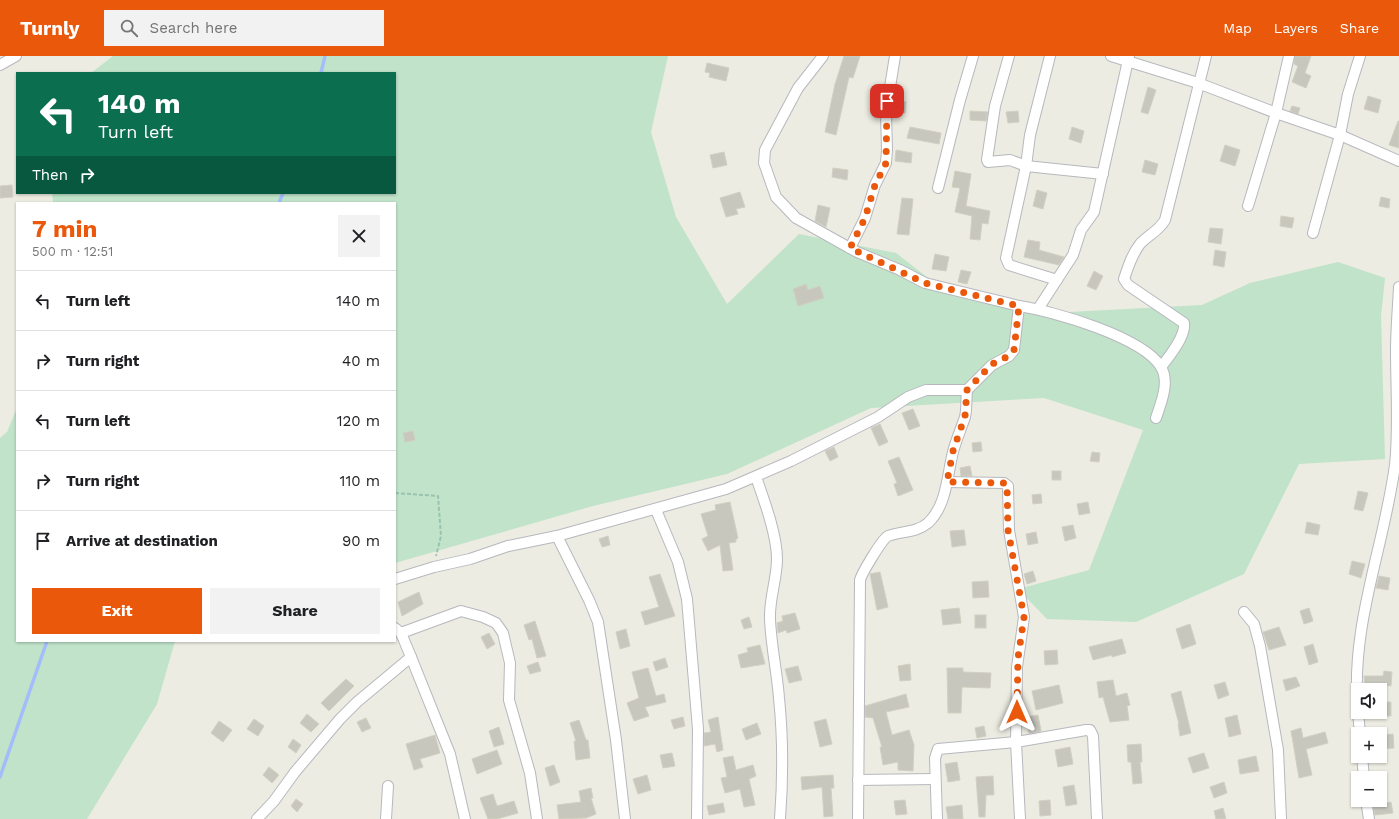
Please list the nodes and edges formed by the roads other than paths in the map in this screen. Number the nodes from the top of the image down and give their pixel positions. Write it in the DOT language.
graph roads {
  1 [pos="16,56"];
  2 [pos="824,56"];
  3 [pos="895,56"];
  4 [pos="973,56"];
  5 [pos="1009,56"];
  6 [pos="1050,56"];
  7 [pos="1111,56"];
  8 [pos="1206,56"];
  9 [pos="1289,56"];
  10 [pos="1360,56"];
  11 [pos="1129,59"];
  12 [pos="0,65"];
  13 [pos="1198,83"];
  14 [pos="1276,113"];
  15 [pos="1340,135"];
  16 [pos="1399,161"];
  17 [pos="1026,166"];
  18 [pos="1103,174"];
  19 [pos="938,188"];
  20 [pos="1248,206"];
  21 [pos="1313,233"];
  22 [pos="850,248"];
  23 [pos="1057,280"];
  24 [pos="1399,287"];
  25 [pos="1019,306"];
  26 [pos="1038,309"];
  27 [pos="1161,367"];
  28 [pos="967,390"];
  29 [pos="1156,418"];
  30 [pos="756,477"];
  31 [pos="947,482"];
  32 [pos="656,510"];
  33 [pos="557,536"];
  34 [pos="396,579"];
  35 [pos="1244,612"];
  36 [pos="398,631"];
  37 [pos="411,657"];
  38 [pos="1356,683"];
  39 [pos="1016,742"];
  40 [pos="935,779"];
  41 [pos="858,780"];
  42 [pos="388,786"];
  43 [pos="1367,807"];
  44 [pos="257,819"];
  45 [pos="386,819"];
  46 [pos="465,819"];
  47 [pos="537,819"];
  48 [pos="625,819"];
  49 [pos="697,819"];
  50 [pos="780,819"];
  51 [pos="858,819"];
  52 [pos="937,819"];
  53 [pos="1020,819"];
  54 [pos="1097,819"];
  55 [pos="1281,819"];
  56 [pos="1369,819"];
  1 -- 12 [label="street"];
  2 -- 22 [label="street"];
  3 -- 22 [label="street"];
  4 -- 19 [label="street"];
  5 -- 17 [label="street"];
  6 -- 17 [label="street"];
  7 -- 11 [label="street"];
  8 -- 13 [label="street"];
  9 -- 14 [label="street"];
  10 -- 15 [label="street"];
  11 -- 13 [label="street"];
  11 -- 18 [label="street"];
  13 -- 14 [label="street"];
  13 -- 27 [label="street"];
  14 -- 15 [label="street"];
  14 -- 20 [label="street"];
  15 -- 16 [label="street"];
  15 -- 21 [label="street"];
  17 -- 18 [label="street"];
  17 -- 23 [label="street"];
  18 -- 23 [label="street"];
  22 -- 25 [label="street"];
  23 -- 26 [label="street"];
  24 -- 38 [label="street"];
  25 -- 26 [label="street"];
  25 -- 28 [label="street"];
  26 -- 27 [label="street"];
  27 -- 29 [label="street"];
  28 -- 30 [label="street"];
  28 -- 31 [label="street"];
  30 -- 32 [label="street"];
  30 -- 50 [label="street"];
  31 -- 39 [label="street"];
  31 -- 41 [label="street"];
  32 -- 33 [label="street"];
  32 -- 49 [label="street"];
  33 -- 34 [label="street"];
  33 -- 48 [label="street"];
  35 -- 55 [label="street"];
  36 -- 37 [label="street"];
  36 -- 47 [label="street"];
  37 -- 44 [label="street"];
  37 -- 46 [label="street"];
  39 -- 40 [label="street"];
  39 -- 53 [label="street"];
  39 -- 54 [label="street"];
  40 -- 41 [label="street"];
  40 -- 52 [label="street"];
  41 -- 51 [label="street"];
  42 -- 45 [label="street"];
  43 -- 56 [label="street"];
}
